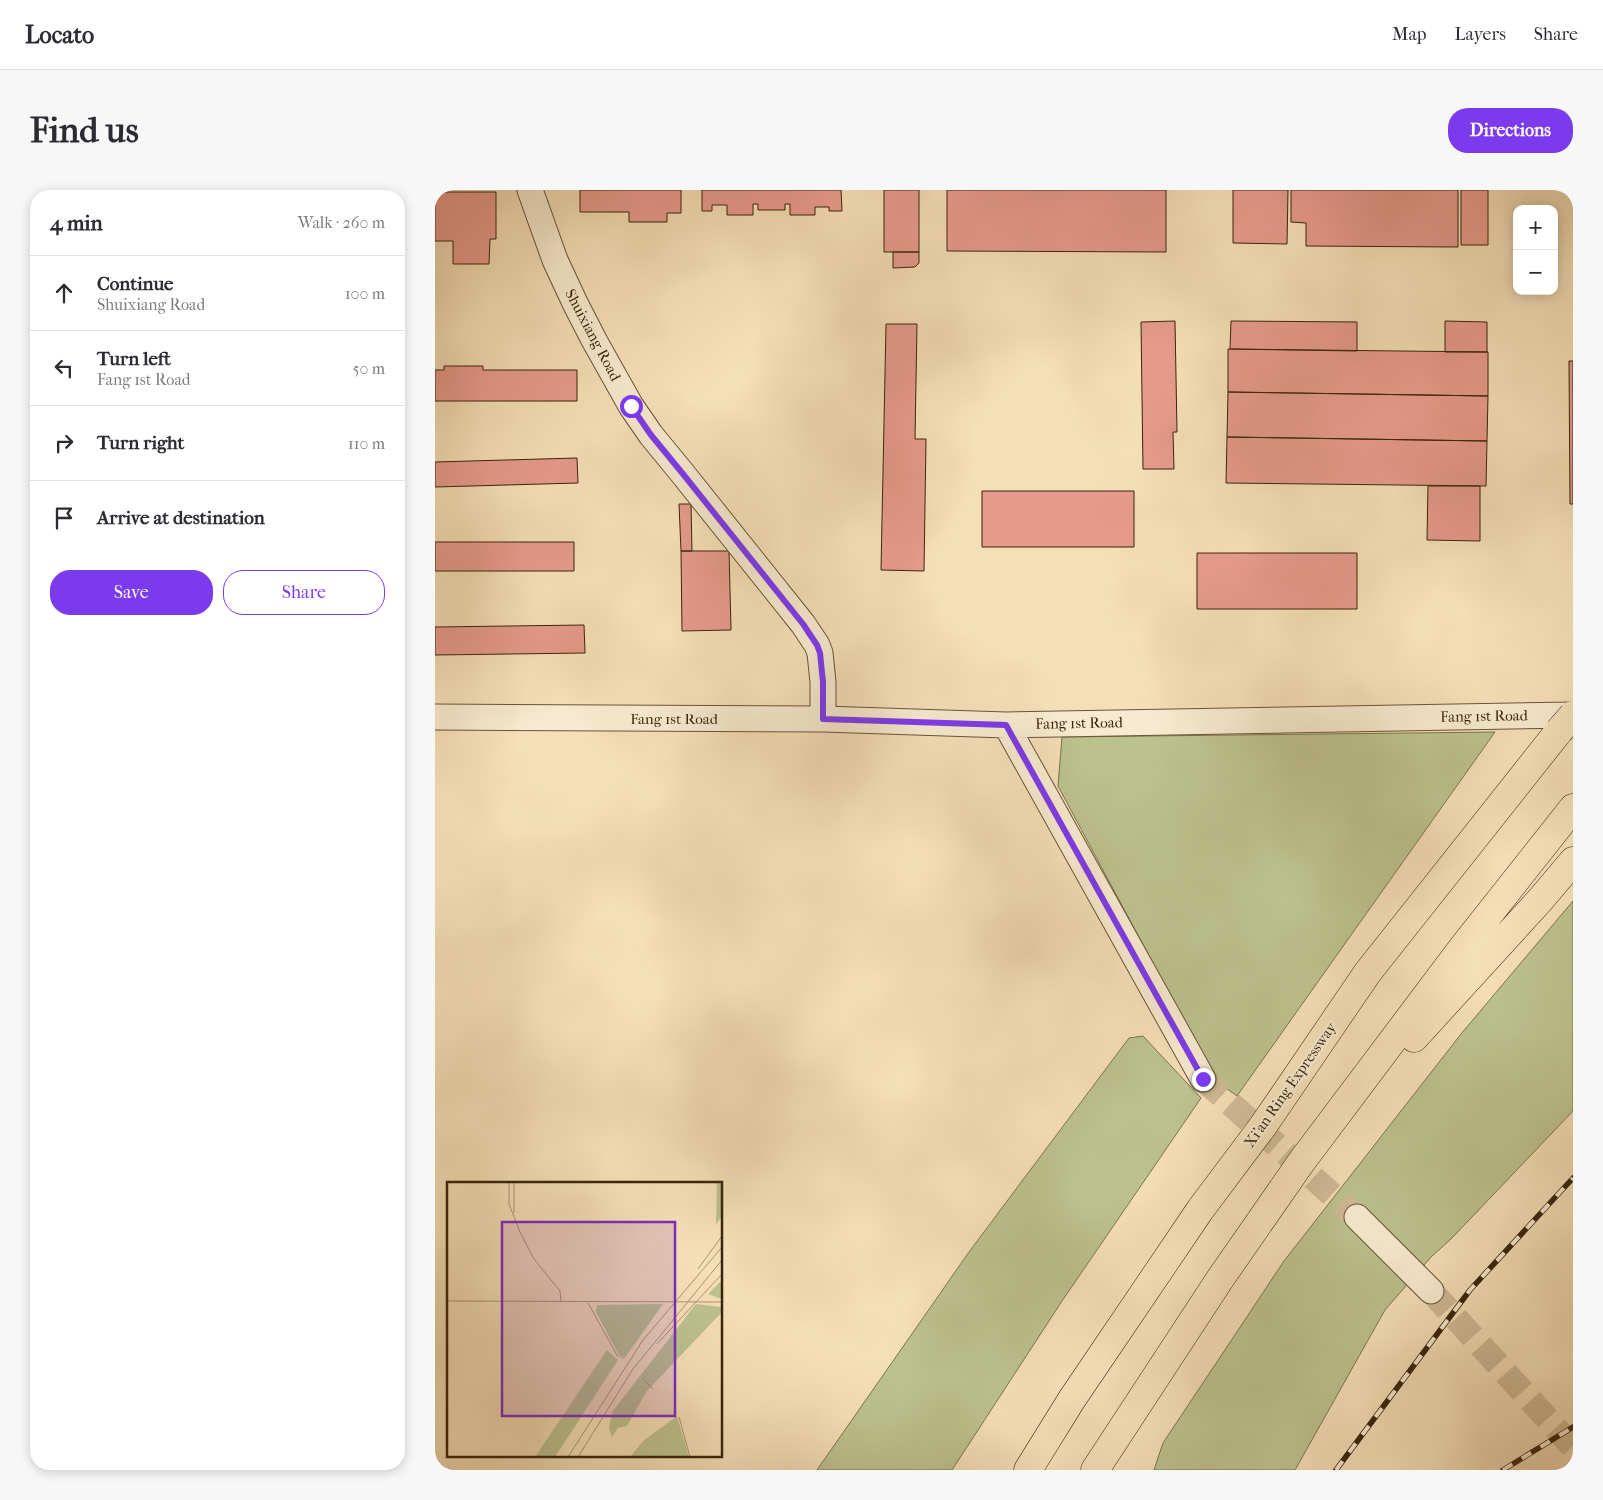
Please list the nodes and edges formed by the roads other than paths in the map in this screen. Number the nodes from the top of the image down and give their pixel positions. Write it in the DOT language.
graph roads {
  1 [pos="530,190"];
  2 [pos="435,717"];
  3 [pos="823,719"];
  4 [pos="1568,720"];
  5 [pos="1006,725"];
  6 [pos="1573,808"];
  7 [pos="1573,862"];
  8 [pos="1203,1079"];
  9 [pos="1302,1161"];
  10 [pos="1357,1218"];
  11 [pos="1431,1291"];
  12 [pos="1028,1470"];
  13 [pos="1095,1470"];
  1 -- 3 [label="street, Shuixiang Road"];
  2 -- 3 [label="street, Fang 1st Road"];
  3 -- 5 [label="street, Fang 1st Road"];
  4 -- 5 [label="street, Fang 1st Road"];
  4 -- 12 [label="highway, Xi'an Ring Expressway"];
  5 -- 8 [label="street"];
  6 -- 9 [label="highway"];
  7 -- 9 [label="highway"];
  9 -- 13 [label="highway"];
  10 -- 11 [label="street"];
}
